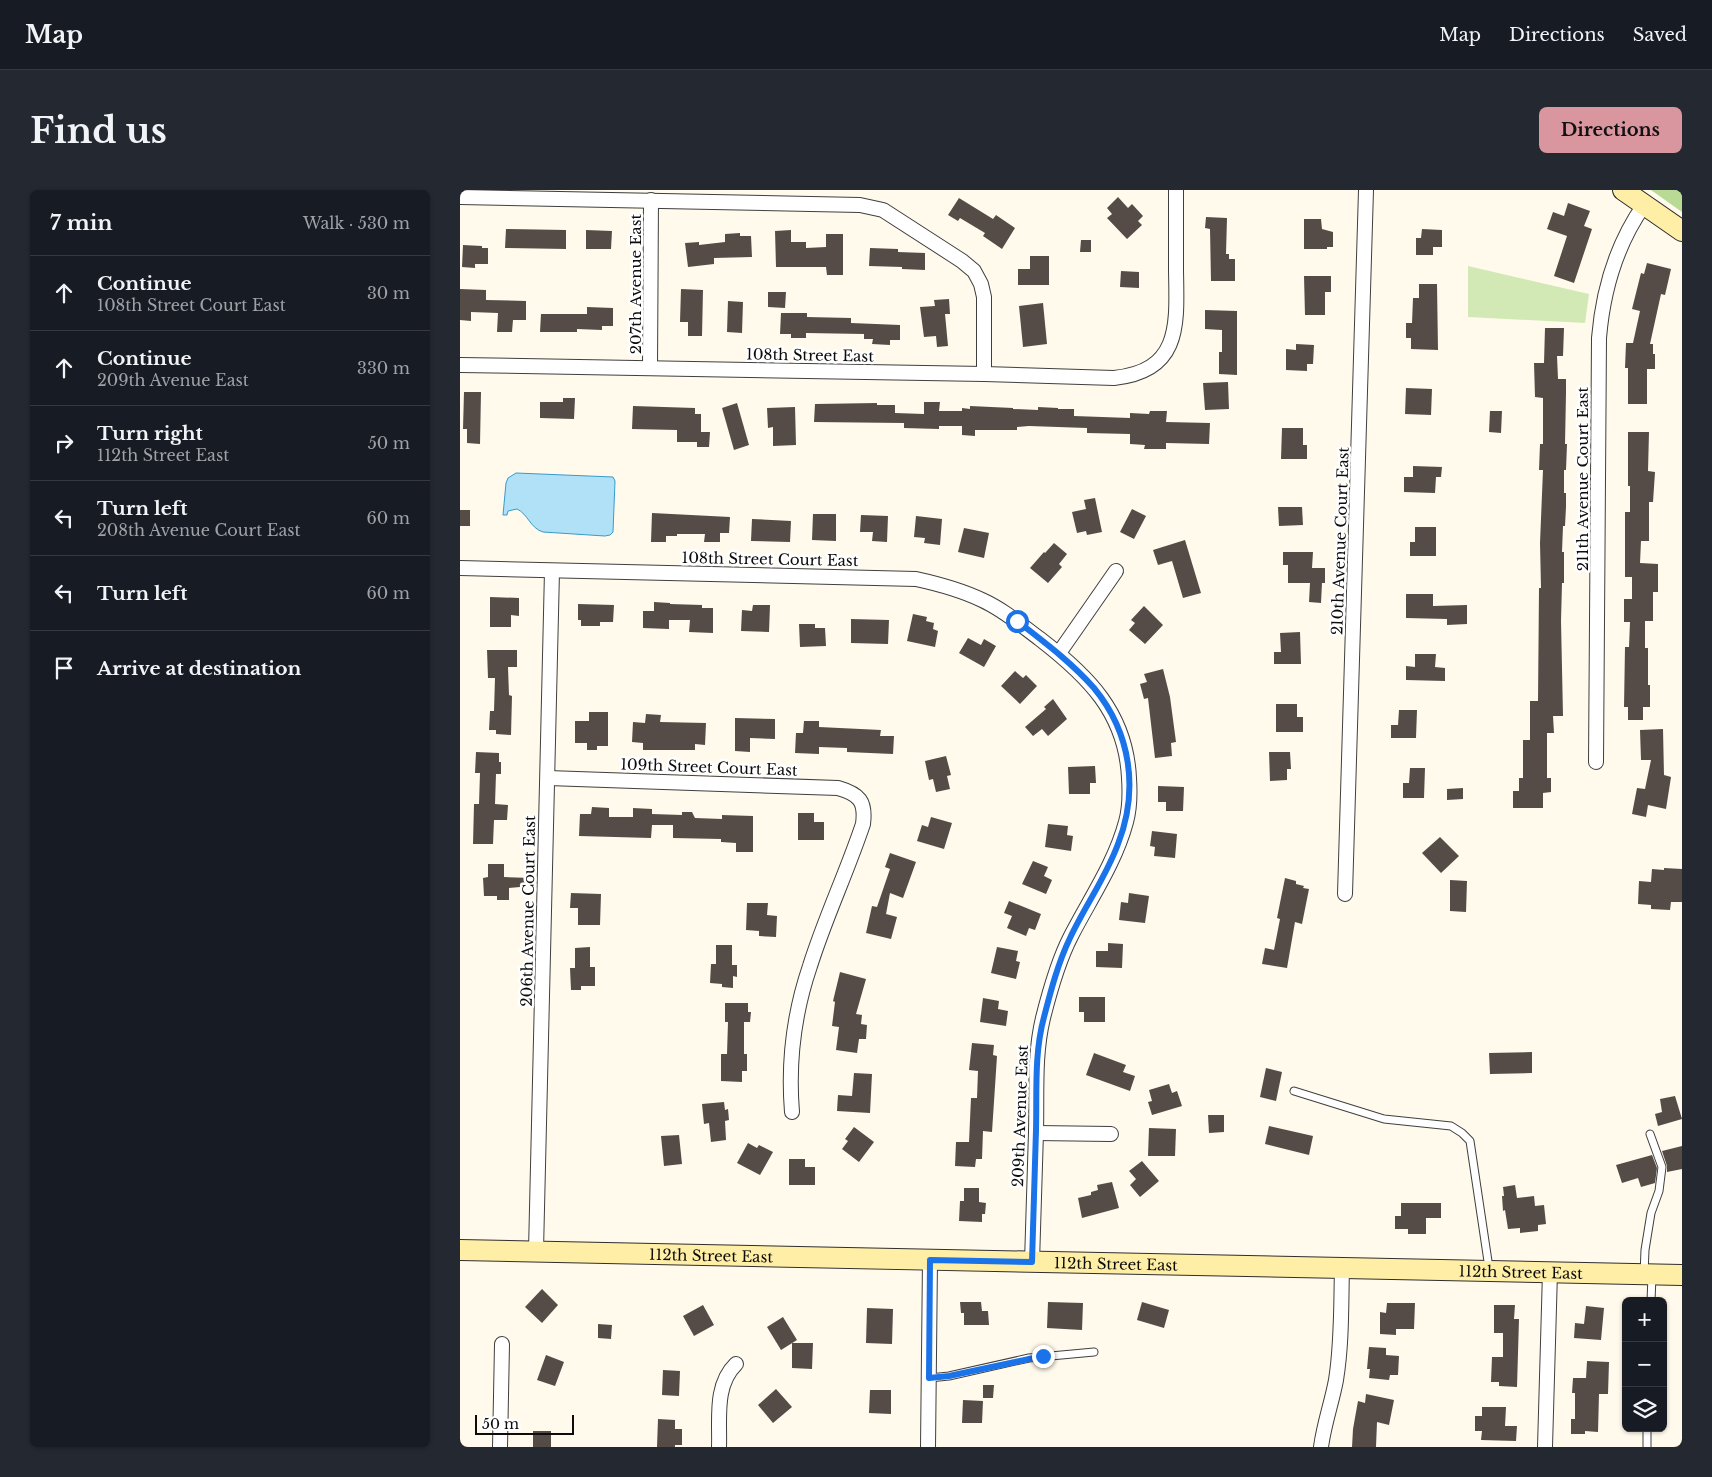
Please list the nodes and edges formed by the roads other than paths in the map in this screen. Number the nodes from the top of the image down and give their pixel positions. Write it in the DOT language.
graph roads {
  1 [pos="1176,190"];
  2 [pos="1366,190"];
  3 [pos="1623,190"];
  4 [pos="460,197"];
  5 [pos="651,200"];
  6 [pos="1644,205"];
  7 [pos="1682,231"];
  8 [pos="460,365"];
  9 [pos="650,368"];
  10 [pos="984,374"];
  11 [pos="460,568"];
  12 [pos="552,571"];
  13 [pos="1116,571"];
  14 [pos="1059,653"];
  15 [pos="1596,762"];
  16 [pos="548,778"];
  17 [pos="1345,894"];
  18 [pos="1294,1091"];
  19 [pos="792,1112"];
  20 [pos="1036,1133"];
  21 [pos="1111,1134"];
  22 [pos="1650,1134"];
  23 [pos="460,1250"];
  24 [pos="536,1251"];
  25 [pos="930,1260"];
  26 [pos="1032,1262"];
  27 [pos="1342,1268"];
  28 [pos="1489,1271"];
  29 [pos="1550,1272"];
  30 [pos="1648,1274"];
  31 [pos="1682,1275"];
  32 [pos="1651,1297"];
  33 [pos="502,1344"];
  34 [pos="1094,1352"];
  35 [pos="736,1364"];
  36 [pos="929,1378"];
  37 [pos="1647,1432"];
  38 [pos="500,1447"];
  39 [pos="719,1447"];
  40 [pos="928,1447"];
  41 [pos="1321,1447"];
  42 [pos="1545,1447"];
  43 [pos="1647,1447"];
  1 -- 10 [label="street, 108th Street East"];
  2 -- 17 [label="street, 210th Avenue Court East"];
  3 -- 6 [label="street"];
  4 -- 5 [label="street"];
  5 -- 9 [label="street, 207th Avenue East"];
  5 -- 10 [label="street"];
  6 -- 7 [label="street"];
  6 -- 15 [label="street, 211th Avenue Court East"];
  8 -- 9 [label="street, 108th Street East"];
  9 -- 10 [label="street, 108th Street East"];
  11 -- 12 [label="street, 108th Street Court East"];
  12 -- 14 [label="street, 108th Street Court East"];
  12 -- 16 [label="street, 206th Avenue Court East"];
  13 -- 14 [label="street"];
  14 -- 20 [label="street, 209th Avenue East"];
  16 -- 19 [label="street, 109th Street Court East"];
  16 -- 24 [label="street, 206th Avenue Court East"];
  18 -- 28 [label="lane"];
  20 -- 21 [label="street"];
  20 -- 26 [label="street, 209th Avenue East"];
  22 -- 30 [label="lane"];
  23 -- 24 [label="street, 112th Street East"];
  24 -- 25 [label="street, 112th Street East"];
  25 -- 26 [label="street, 112th Street East"];
  25 -- 36 [label="street"];
  26 -- 27 [label="street, 112th Street East"];
  27 -- 28 [label="street, 112th Street East"];
  27 -- 41 [label="street"];
  28 -- 29 [label="street, 112th Street East"];
  29 -- 30 [label="street, 112th Street East"];
  29 -- 42 [label="street"];
  30 -- 31 [label="street, 112th Street East"];
  30 -- 32 [label="lane"];
  33 -- 38 [label="street"];
  34 -- 36 [label="lane"];
  35 -- 39 [label="street"];
  36 -- 40 [label="street"];
  37 -- 43 [label="lane"];
}
